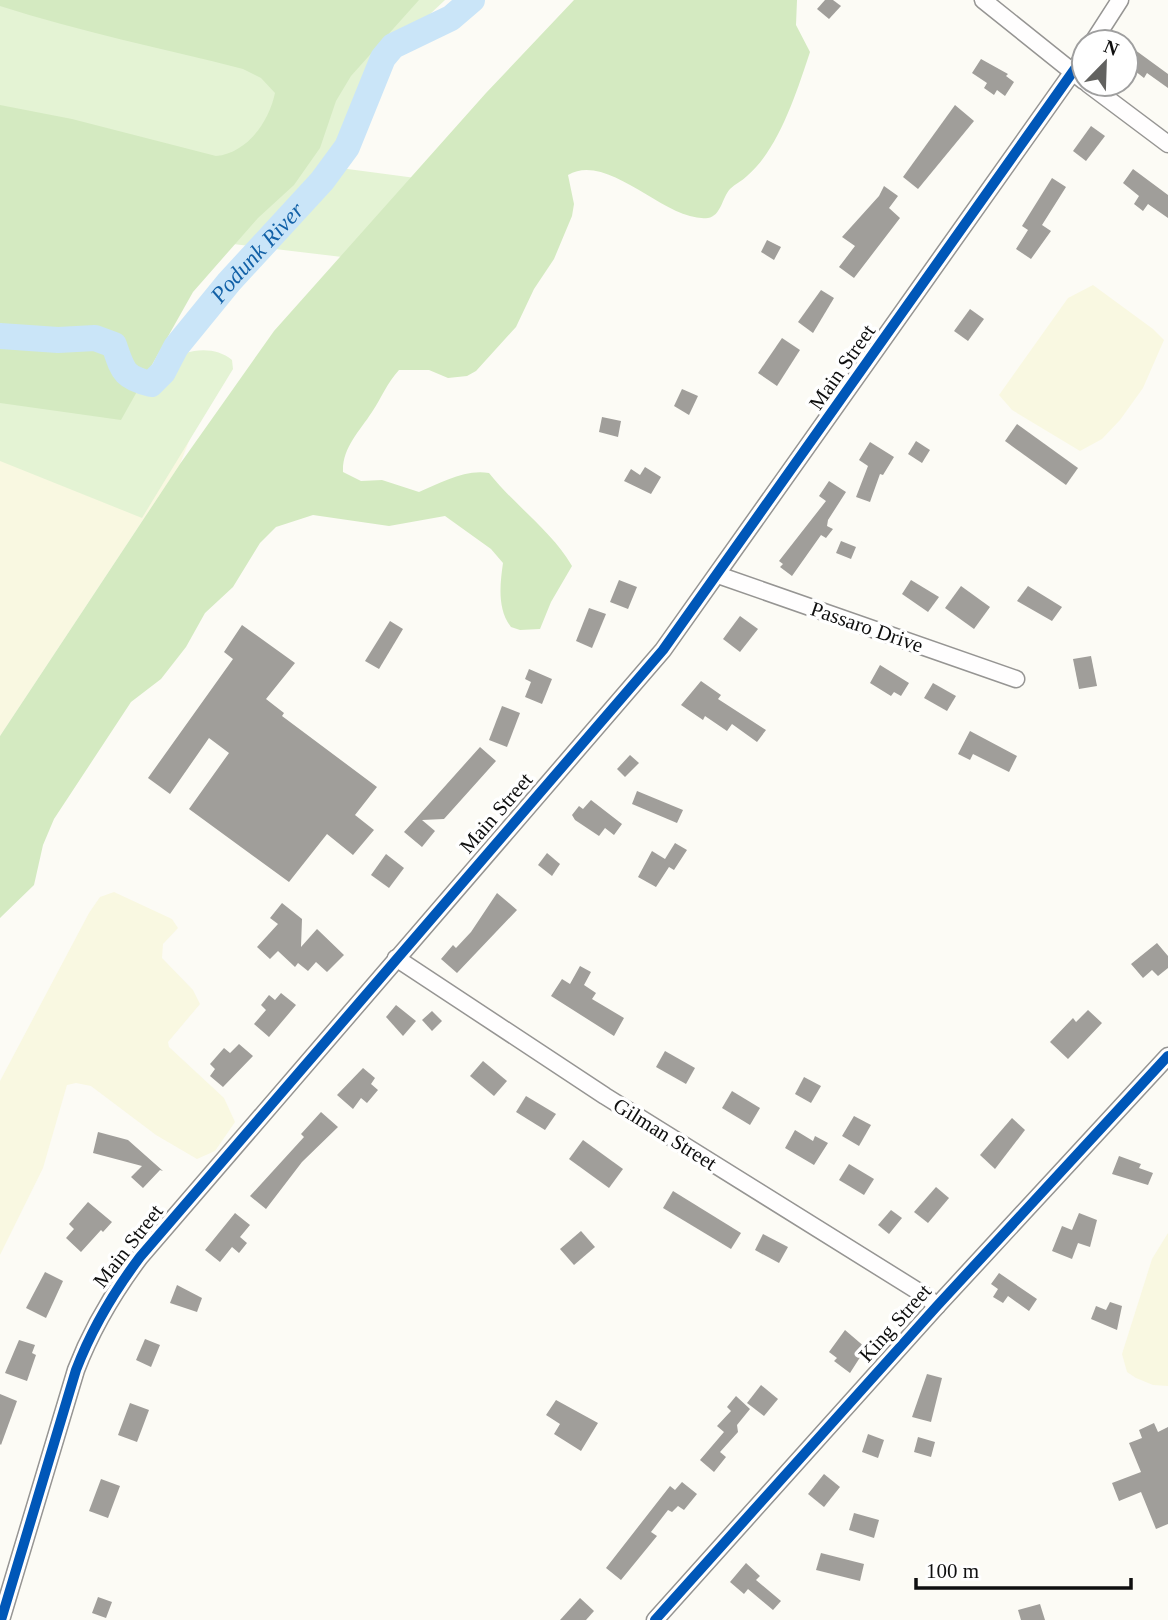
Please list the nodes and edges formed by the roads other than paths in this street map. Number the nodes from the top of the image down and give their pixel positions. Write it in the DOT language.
graph roads {
  1 [pos="984,0"];
  2 [pos="1121,0"];
  3 [pos="1102,28"];
  4 [pos="1070,70"];
  5 [pos="1070,89"];
  6 [pos="1107,98"];
  7 [pos="1168,144"];
  8 [pos="719,575"];
  9 [pos="1016,679"];
  10 [pos="396,958"];
  11 [pos="1168,1056"];
  12 [pos="937,1306"];
  13 [pos="1,1620"];
  14 [pos="655,1620"];
  1 -- 4 [label="street"];
  2 -- 3 [label="street"];
  5 -- 8 [label="street, Main Street"];
  6 -- 7 [label="street"];
  8 -- 9 [label="street, Passaro Drive"];
  8 -- 10 [label="street, Main Street"];
  10 -- 12 [label="street, Gilman Street"];
  10 -- 13 [label="street, Main Street"];
  11 -- 12 [label="street, King Street"];
  12 -- 14 [label="street, King Street"];
}
